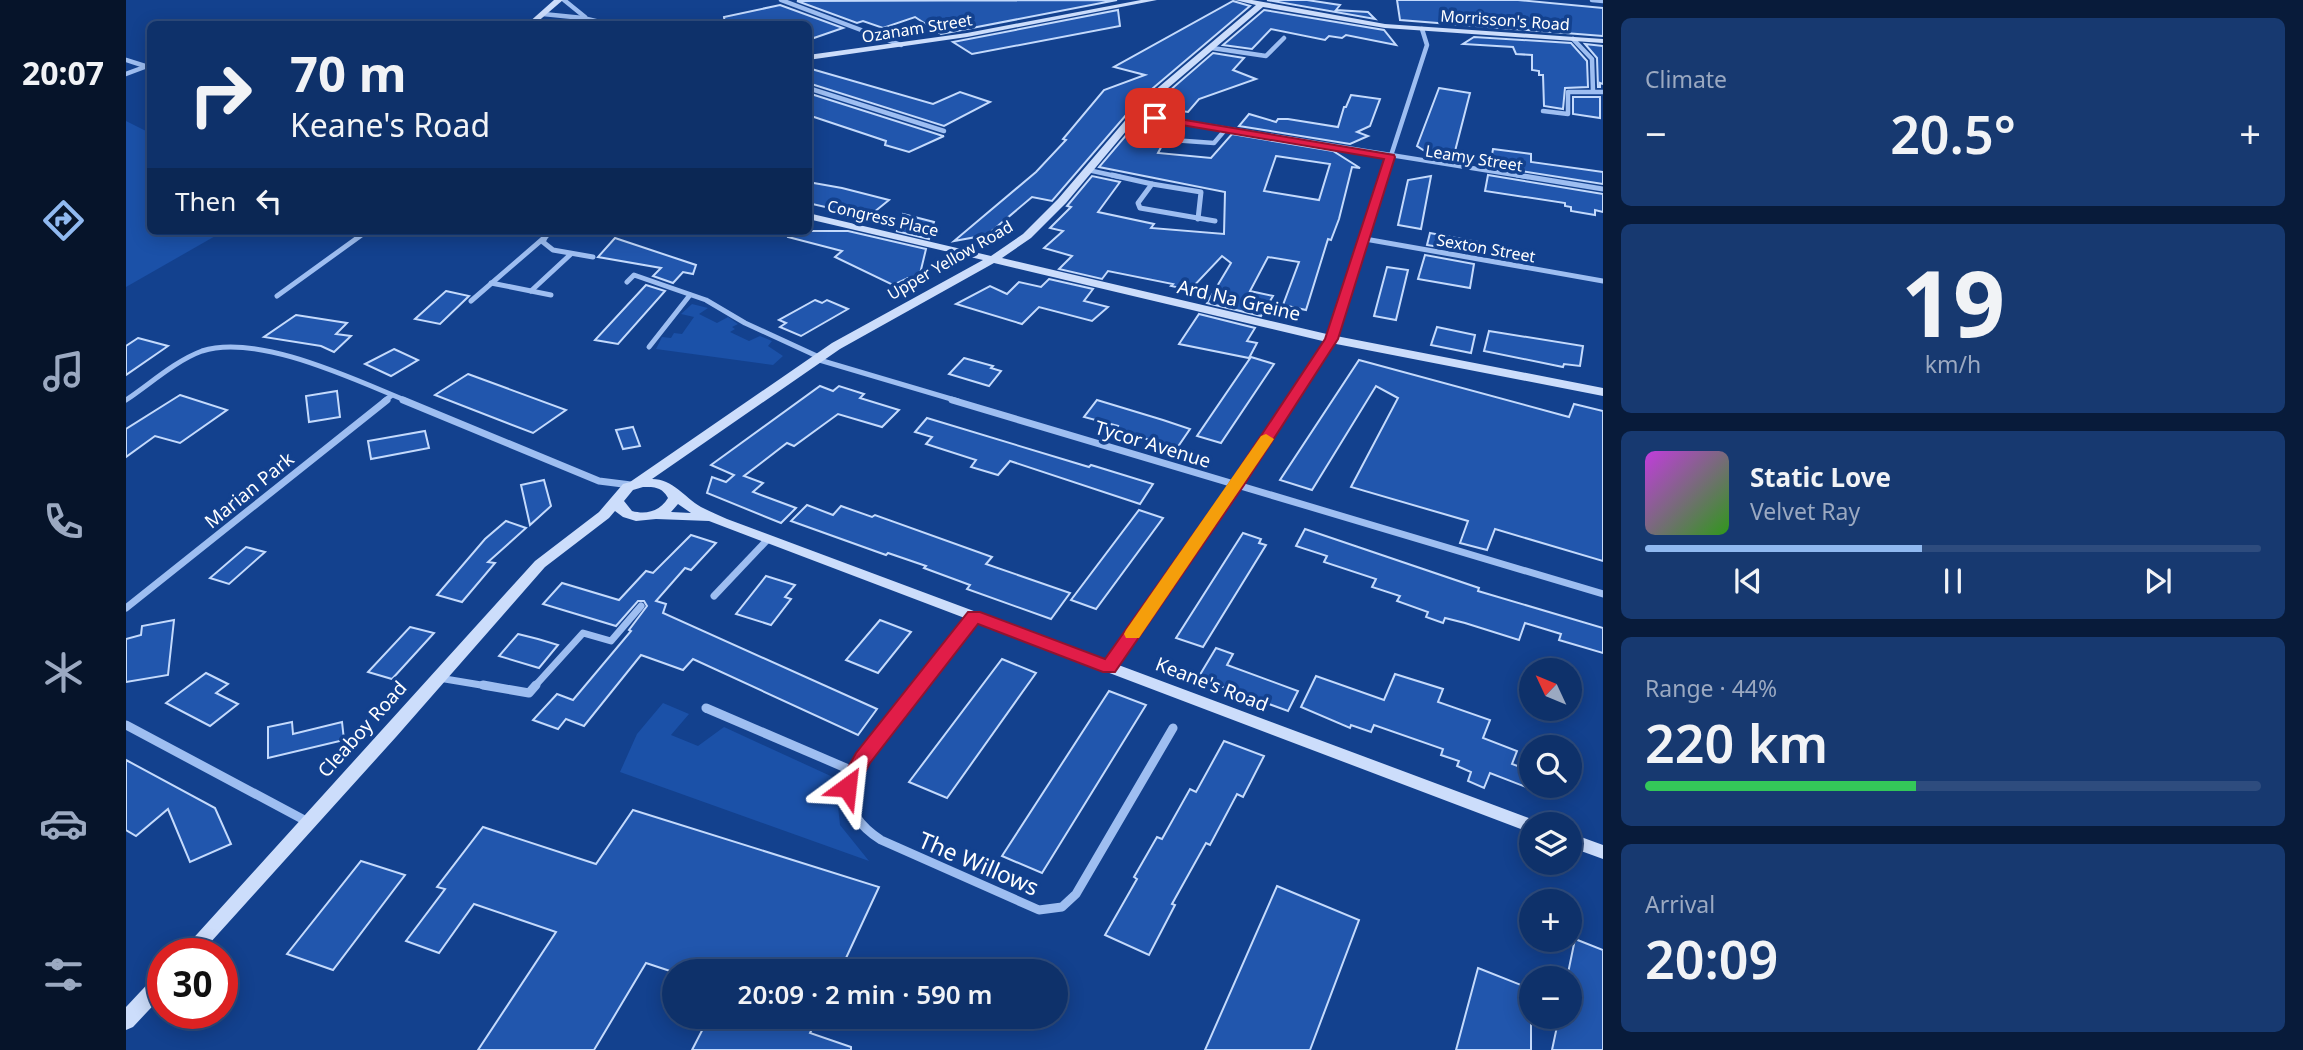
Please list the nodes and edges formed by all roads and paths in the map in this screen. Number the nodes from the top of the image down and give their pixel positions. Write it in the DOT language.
graph roads {
  1 [pos="561,0"];
  2 [pos="781,0"];
  3 [pos="1153,0"];
  4 [pos="1239,0"];
  5 [pos="1592,0"];
  6 [pos="1603,1"];
  7 [pos="1260,6"];
  8 [pos="543,14"];
  9 [pos="592,20"];
  10 [pos="535,21"];
  11 [pos="596,21"];
  12 [pos="1422,29"];
  13 [pos="1284,38"];
  14 [pos="1573,39"];
  15 [pos="1603,41"];
  16 [pos="901,45"];
  17 [pos="1212,47"];
  18 [pos="812,57"];
  19 [pos="126,60"];
  20 [pos="147,66"];
  21 [pos="147,66"];
  22 [pos="126,74"];
  23 [pos="812,89"];
  24 [pos="1593,91"];
  25 [pos="1603,92"];
  26 [pos="1543,111"];
  27 [pos="1135,114"];
  28 [pos="1225,130"];
  29 [pos="944,131"];
  30 [pos="1172,140"];
  31 [pos="1390,157"];
  32 [pos="1088,170"];
  33 [pos="1152,184"];
  34 [pos="1603,189"];
  35 [pos="812,217"];
  36 [pos="1198,219"];
  37 [pos="1214,221"];
  38 [pos="361,235"];
  39 [pos="547,235"];
  40 [pos="548,235"];
  41 [pos="1365,239"];
  42 [pos="571,254"];
  43 [pos="593,257"];
  44 [pos="992,260"];
  45 [pos="1603,281"];
  46 [pos="627,282"];
  47 [pos="491,283"];
  48 [pos="531,291"];
  49 [pos="551,295"];
  50 [pos="690,295"];
  51 [pos="277,296"];
  52 [pos="471,300"];
  53 [pos="1331,339"];
  54 [pos="649,347"];
  55 [pos="817,358"];
  56 [pos="1603,392"];
  57 [pos="391,396"];
  58 [pos="126,400"];
  59 [pos="687,450"];
  60 [pos="599,481"];
  61 [pos="634,485"];
  62 [pos="1236,485"];
  63 [pos="672,491"];
  64 [pos="617,500"];
  65 [pos="654,515"];
  66 [pos="632,516"];
  67 [pos="722,522"];
  68 [pos="574,538"];
  69 [pos="768,539"];
  70 [pos="1603,594"];
  71 [pos="714,596"];
  72 [pos="641,607"];
  73 [pos="126,608"];
  74 [pos="974,616"];
  75 [pos="1109,667"];
  76 [pos="439,678"];
  77 [pos="706,708"];
  78 [pos="126,725"];
  79 [pos="1173,728"];
  80 [pos="853,771"];
  81 [pos="1519,821"];
  82 [pos="308,822"];
  83 [pos="1582,844"];
  84 [pos="1603,852"];
  85 [pos="203,938"];
  86 [pos="147,998"];
  87 [pos="126,1021"];
  1 -- 8 [label="street"];
  1 -- 9 [label="street"];
  2 -- 16 [label="street"];
  3 -- 16 [label="street, Ozanam Street"];
  4 -- 7 [label="street, Morrisson's Road"];
  5 -- 6 [label="street"];
  7 -- 12 [label="street, Morrisson's Road"];
  7 -- 17 [label="street, Upper Yellow Road"];
  8 -- 9 [label="street"];
  8 -- 10 [label="street"];
  9 -- 11 [label="street"];
  12 -- 14 [label="street, Morrisson's Road"];
  12 -- 31 [label="street"];
  13 -- 17 [label="street"];
  14 -- 15 [label="street, Morrisson's Road"];
  14 -- 24 [label="street"];
  16 -- 18 [label="street, Ozanam Street"];
  17 -- 27 [label="street, Upper Yellow Road"];
  19 -- 20 [label="street"];
  21 -- 22 [label="street"];
  23 -- 29 [label="street"];
  24 -- 25 [label="street"];
  24 -- 26 [label="street"];
  27 -- 28 [label="street, Leamy Street"];
  27 -- 32 [label="street, Upper Yellow Road"];
  28 -- 30 [label="street"];
  28 -- 31 [label="street, Leamy Street"];
  31 -- 34 [label="street, Leamy Street"];
  31 -- 41 [label="street"];
  32 -- 33 [label="street"];
  32 -- 44 [label="street, Upper Yellow Road"];
  33 -- 36 [label="street"];
  33 -- 36 [label="street"];
  35 -- 44 [label="street, Congress Place"];
  36 -- 37 [label="street"];
  38 -- 51 [label="street"];
  39 -- 47 [label="street"];
  40 -- 42 [label="street"];
  41 -- 45 [label="street, Sexton Street"];
  41 -- 53 [label="street"];
  42 -- 43 [label="street"];
  42 -- 48 [label="street"];
  44 -- 53 [label="street, Ard Na Greine"];
  44 -- 55 [label="street, Upper Yellow Road"];
  46 -- 50 [label="street, Tycor Avenue"];
  47 -- 48 [label="street"];
  47 -- 52 [label="street"];
  48 -- 49 [label="street"];
  50 -- 54 [label="street"];
  50 -- 55 [label="street, Tycor Avenue"];
  53 -- 56 [label="street, Ard Na Greine"];
  53 -- 62 [label="street"];
  55 -- 59 [label="street, Upper Yellow Road"];
  55 -- 62 [label="street, Tycor Avenue"];
  57 -- 58 [label="street"];
  57 -- 60 [label="street"];
  57 -- 73 [label="street, Marian Park"];
  59 -- 61 [label="street, Upper Yellow Road"];
  59 -- 63 [label="street, Upper Yellow Road"];
  60 -- 61 [label="street"];
  60 -- 64 [label="street"];
  61 -- 63 [label="street"];
  61 -- 64 [label="street"];
  62 -- 70 [label="street, Tycor Avenue"];
  62 -- 75 [label="street"];
  63 -- 65 [label="street"];
  63 -- 67 [label="street, Keane's Road"];
  64 -- 66 [label="street"];
  64 -- 68 [label="street, Cleaboy Road"];
  65 -- 66 [label="street"];
  65 -- 67 [label="street, Keane's Road"];
  66 -- 68 [label="street, Cleaboy Road"];
  67 -- 69 [label="street, Keane's Road"];
  68 -- 76 [label="street, Cleaboy Road"];
  69 -- 71 [label="street"];
  69 -- 74 [label="street, Keane's Road"];
  72 -- 76 [label="street"];
  74 -- 75 [label="street, Keane's Road"];
  74 -- 80 [label="street"];
  75 -- 81 [label="street, Keane's Road"];
  76 -- 82 [label="street, Cleaboy Road"];
  77 -- 80 [label="street"];
  78 -- 82 [label="street"];
  79 -- 80 [label="street, The Willows"];
  82 -- 85 [label="street, Cleaboy Road"];
  83 -- 84 [label="street"];
  86 -- 87 [label="street"];
}
